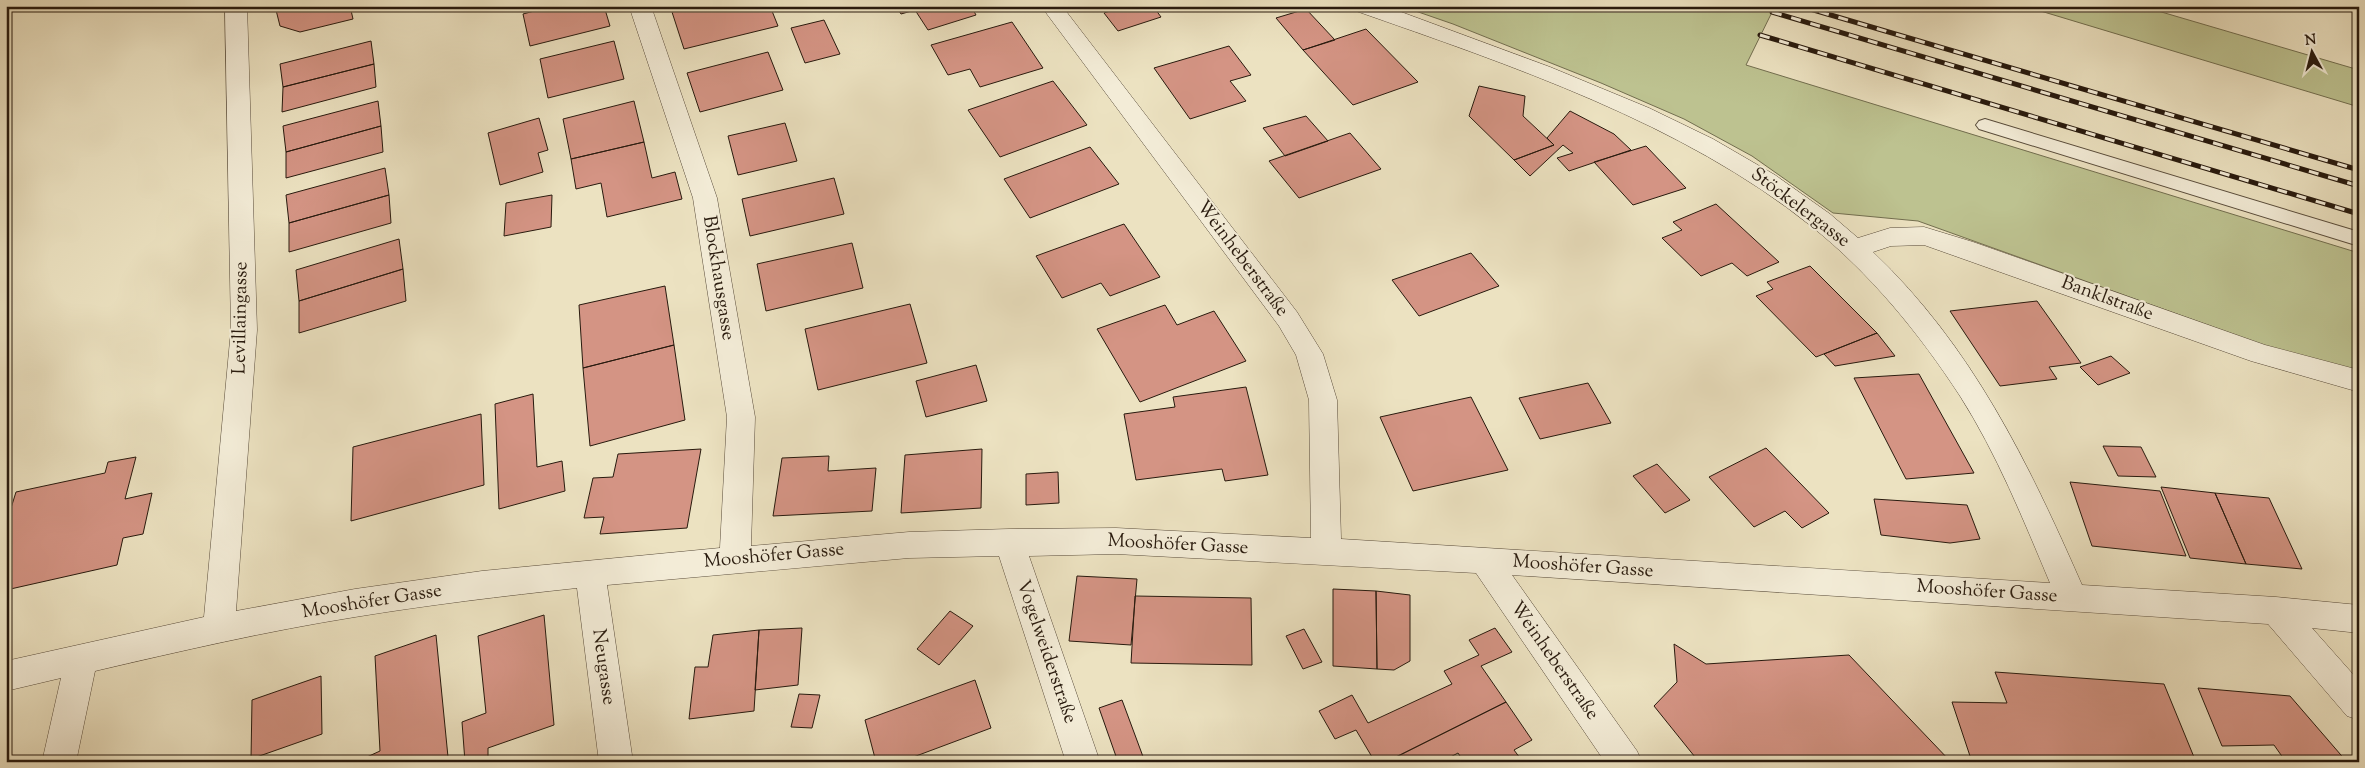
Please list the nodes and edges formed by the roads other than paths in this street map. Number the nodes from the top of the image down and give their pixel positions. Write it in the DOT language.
graph roads {
  1 [pos="236,6"];
  2 [pos="640,6"];
  3 [pos="1051,6"];
  4 [pos="1364,6"];
  5 [pos="1985,125"];
  6 [pos="2359,239"];
  7 [pos="1854,249"];
  8 [pos="2359,381"];
  9 [pos="1009,542"];
  10 [pos="1326,553"];
  11 [pos="735,560"];
  12 [pos="1484,560"];
  13 [pos="590,573"];
  14 [pos="2072,598"];
  15 [pos="2276,611"];
  16 [pos="2359,619"];
  17 [pos="219,628"];
  18 [pos="81,660"];
  19 [pos="6,676"];
  20 [pos="2359,705"];
  21 [pos="60,762"];
  22 [pos="616,762"];
  23 [pos="1083,762"];
  24 [pos="1625,762"];
  1 -- 17 [label="street, Levillaingasse"];
  2 -- 11 [label="street, Blockhausgasse"];
  3 -- 10 [label="street, Weinheberstraße"];
  4 -- 7 [label="street, Stöckelergasse"];
  5 -- 6 [label="lane"];
  7 -- 8 [label="street, Banklstraße"];
  7 -- 14 [label="street, Stöckelergasse"];
  9 -- 10 [label="street, Mooshöfer Gasse"];
  9 -- 11 [label="street, Mooshöfer Gasse"];
  9 -- 23 [label="street, Vogelweiderstraße"];
  10 -- 12 [label="street, Mooshöfer Gasse"];
  11 -- 13 [label="street, Mooshöfer Gasse"];
  12 -- 14 [label="street, Mooshöfer Gasse"];
  12 -- 24 [label="street, Weinheberstraße"];
  13 -- 17 [label="street, Mooshöfer Gasse"];
  13 -- 22 [label="street, Neugasse"];
  14 -- 15 [label="street, Mooshöfer Gasse"];
  15 -- 16 [label="street, Mooshöfer Gasse"];
  15 -- 20 [label="street"];
  17 -- 18 [label="street, Mooshöfer Gasse"];
  18 -- 19 [label="street, Mooshöfer Gasse"];
  18 -- 21 [label="street"];
}
